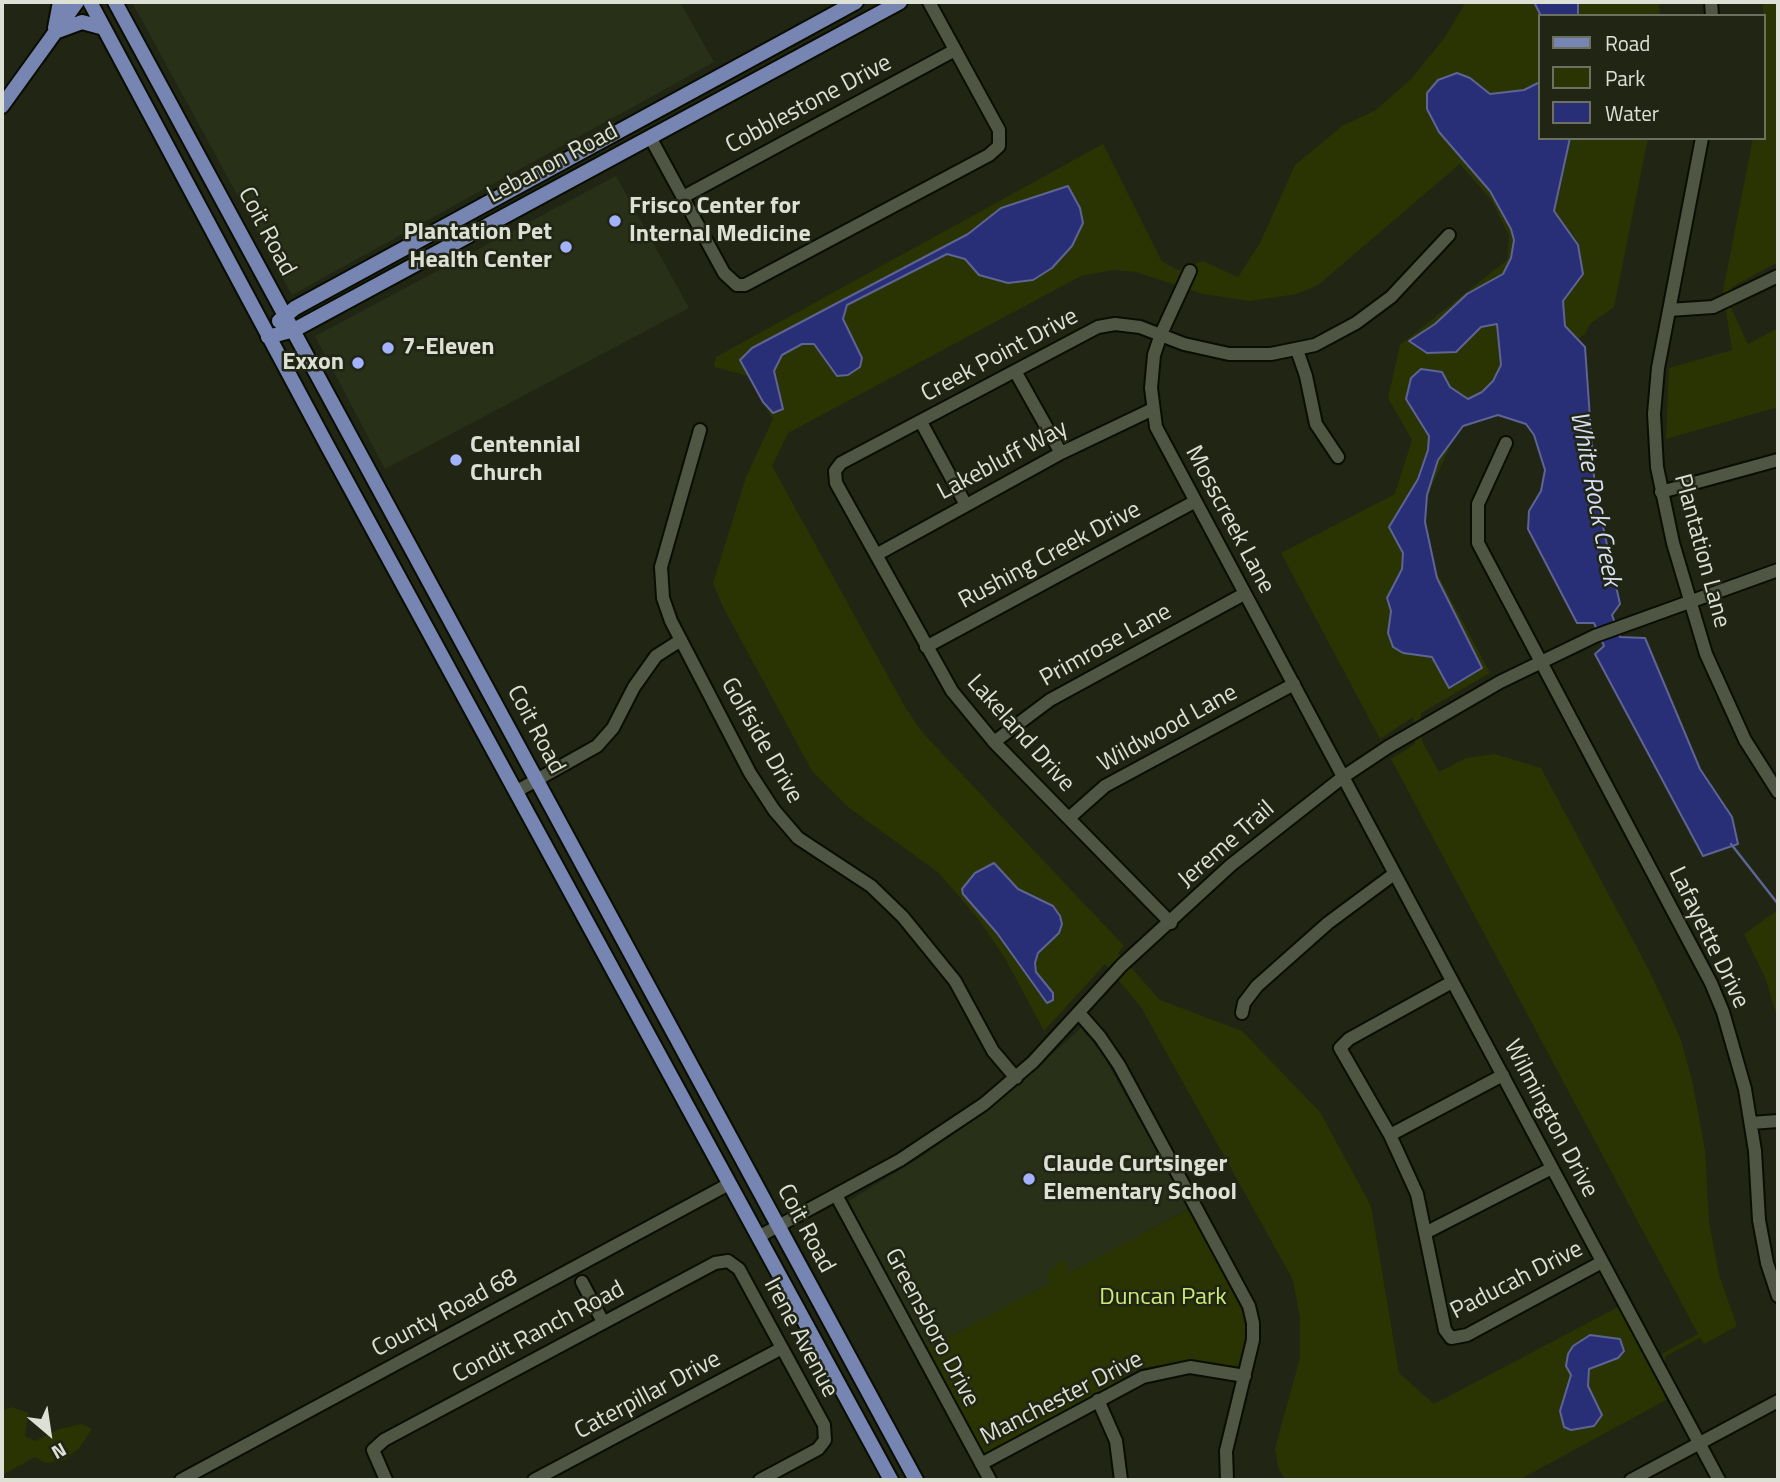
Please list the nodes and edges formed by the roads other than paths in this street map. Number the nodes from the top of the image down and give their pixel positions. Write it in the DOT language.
graph roads {
  1 [pos="60,2"];
  2 [pos="77,2"];
  3 [pos="90,2"];
  4 [pos="115,2"];
  5 [pos="856,2"];
  6 [pos="900,2"];
  7 [pos="929,2"];
  8 [pos="104,28"];
  9 [pos="54,33"];
  10 [pos="956,50"];
  11 [pos="2,106"];
  12 [pos="639,120"];
  13 [pos="650,137"];
  14 [pos="1702,140"];
  15 [pos="204,165"];
  16 [pos="181,176"];
  17 [pos="683,197"];
  18 [pos="1449,235"];
  19 [pos="426,236"];
  20 [pos="435,253"];
  21 [pos="1190,271"];
  22 [pos="1778,276"];
  23 [pos="1669,310"];
  24 [pos="285,314"];
  25 [pos="293,330"];
  26 [pos="1161,334"];
  27 [pos="268,337"];
  28 [pos="1297,350"];
  29 [pos="1015,370"];
  30 [pos="1153,409"];
  31 [pos="921,422"];
  32 [pos="699,430"];
  33 [pos="1506,443"];
  34 [pos="1061,453"];
  35 [pos="1338,457"];
  36 [pos="1778,460"];
  37 [pos="834,474"];
  38 [pos="1661,492"];
  39 [pos="382,495"];
  40 [pos="1194,502"];
  41 [pos="966,505"];
  42 [pos="360,507"];
  43 [pos="876,555"];
  44 [pos="1778,570"];
  45 [pos="1244,594"];
  46 [pos="1690,600"];
  47 [pos="681,640"];
  48 [pos="926,647"];
  49 [pos="467,652"];
  50 [pos="1540,662"];
  51 [pos="446,663"];
  52 [pos="1294,684"];
  53 [pos="994,742"];
  54 [pos="1343,777"];
  55 [pos="536,781"];
  56 [pos="517,791"];
  57 [pos="1778,792"];
  58 [pos="1069,818"];
  59 [pos="1394,874"];
  60 [pos="1171,923"];
  61 [pos="1452,982"];
  62 [pos="1079,1013"];
  63 [pos="1242,1013"];
  64 [pos="694,1072"];
  65 [pos="1503,1075"];
  66 [pos="1016,1078"];
  67 [pos="675,1083"];
  68 [pos="1778,1121"];
  69 [pos="1751,1123"];
  70 [pos="1390,1135"];
  71 [pos="1552,1168"];
  72 [pos="729,1184"];
  73 [pos="836,1195"];
  74 [pos="778,1226"];
  75 [pos="1425,1233"];
  76 [pos="758,1237"];
  77 [pos="729,1262"];
  78 [pos="1602,1262"];
  79 [pos="1775,1279"];
  80 [pos="582,1282"];
  81 [pos="1778,1296"];
  82 [pos="603,1322"];
  83 [pos="782,1348"];
  84 [pos="1245,1376"];
  85 [pos="1098,1400"];
  86 [pos="1778,1401"];
  87 [pos="1699,1443"];
  88 [pos="981,1464"];
  89 [pos="913,1475"];
  90 [pos="181,1480"];
  91 [pos="386,1480"];
  92 [pos="534,1480"];
  93 [pos="760,1480"];
  94 [pos="890,1480"];
  95 [pos="990,1480"];
  96 [pos="1121,1480"];
  97 [pos="1227,1480"];
  98 [pos="1631,1480"];
  99 [pos="1719,1480"];
  1 -- 9 [label="main road"];
  2 -- 9 [label="main road"];
  3 -- 8 [label="main road, Coit Road"];
  4 -- 15 [label="main road, Coit Road"];
  5 -- 12 [label="main road, Lebanon Road"];
  6 -- 13 [label="main road, Lebanon Road"];
  7 -- 10 [label="street"];
  8 -- 9 [label="main road"];
  8 -- 16 [label="main road, Coit Road"];
  9 -- 11 [label="main road"];
  10 -- 17 [label="street, Cobblestone Drive"];
  10 -- 17 [label="street"];
  12 -- 13 [label="main road"];
  12 -- 19 [label="main road, Lebanon Road"];
  13 -- 17 [label="street"];
  13 -- 20 [label="main road, Lebanon Road"];
  14 -- 23 [label="street, Plantation Lane"];
  15 -- 16 [label="main road"];
  15 -- 24 [label="main road, Coit Road"];
  16 -- 27 [label="main road, Coit Road"];
  18 -- 28 [label="street, Creek Point Drive"];
  19 -- 20 [label="main road"];
  19 -- 24 [label="main road, Lebanon Road"];
  20 -- 25 [label="main road, Lebanon Road"];
  21 -- 26 [label="street, Mosscreek Lane"];
  22 -- 23 [label="street"];
  23 -- 38 [label="street, Plantation Lane"];
  24 -- 25 [label="main road, Coit Road"];
  24 -- 27 [label="main road, Lebanon Road"];
  25 -- 27 [label="main road, Lebanon Road"];
  25 -- 39 [label="main road, Coit Road"];
  26 -- 28 [label="street, Creek Point Drive"];
  26 -- 29 [label="street, Creek Point Drive"];
  26 -- 30 [label="street, Mosscreek Lane"];
  27 -- 42 [label="main road, Coit Road"];
  28 -- 35 [label="street"];
  29 -- 31 [label="street, Creek Point Drive"];
  29 -- 34 [label="street"];
  30 -- 34 [label="street, Lakebluff Way"];
  30 -- 40 [label="street, Mosscreek Lane"];
  31 -- 37 [label="street, Creek Point Drive"];
  31 -- 41 [label="street"];
  32 -- 47 [label="street, Golfside Drive"];
  33 -- 50 [label="street, Lafayette Drive"];
  34 -- 41 [label="street, Lakebluff Way"];
  36 -- 38 [label="street"];
  37 -- 43 [label="street, Lakeland Drive"];
  38 -- 46 [label="street, Plantation Lane"];
  39 -- 42 [label="main road"];
  39 -- 49 [label="main road, Coit Road"];
  40 -- 45 [label="street, Mosscreek Lane"];
  40 -- 48 [label="street, Rushing Creek Drive"];
  41 -- 43 [label="street, Lakebluff Way"];
  42 -- 51 [label="main road, Coit Road"];
  43 -- 48 [label="street, Lakeland Drive"];
  44 -- 46 [label="street, Jereme Trail"];
  45 -- 52 [label="street, Mosscreek Lane"];
  45 -- 53 [label="street, Primrose Lane"];
  46 -- 50 [label="street, Jereme Trail"];
  46 -- 57 [label="street, Plantation Lane"];
  47 -- 55 [label="street"];
  47 -- 66 [label="street, Golfside Drive"];
  48 -- 53 [label="street, Lakeland Drive"];
  49 -- 51 [label="main road"];
  49 -- 55 [label="main road, Coit Road"];
  50 -- 54 [label="street, Jereme Trail"];
  50 -- 69 [label="street, Lafayette Drive"];
  51 -- 56 [label="main road, Coit Road"];
  52 -- 54 [label="street, Mosscreek Lane"];
  52 -- 58 [label="street, Wildwood Lane"];
  53 -- 58 [label="street, Lakeland Drive"];
  54 -- 59 [label="street, Wilmington Drive"];
  54 -- 60 [label="street, Jereme Trail"];
  55 -- 56 [label="street"];
  55 -- 64 [label="main road, Coit Road"];
  56 -- 67 [label="main road, Coit Road"];
  58 -- 60 [label="street, Lakeland Drive"];
  59 -- 61 [label="street, Wilmington Drive"];
  59 -- 63 [label="street"];
  60 -- 62 [label="street, Jereme Trail"];
  61 -- 65 [label="street, Wilmington Drive"];
  61 -- 70 [label="street"];
  62 -- 66 [label="street, Jereme Trail"];
  62 -- 84 [label="street"];
  64 -- 67 [label="main road"];
  64 -- 74 [label="main road, Coit Road"];
  65 -- 70 [label="street"];
  65 -- 71 [label="street, Wilmington Drive"];
  66 -- 73 [label="street, Jereme Trail"];
  67 -- 72 [label="main road, Coit Road"];
  68 -- 69 [label="street"];
  69 -- 79 [label="street, Lafayette Drive"];
  70 -- 75 [label="street"];
  71 -- 75 [label="street"];
  71 -- 78 [label="street, Wilmington Drive"];
  72 -- 76 [label="main road, Coit Road"];
  72 -- 90 [label="street, County Road 68"];
  73 -- 74 [label="street, Jereme Trail"];
  73 -- 88 [label="street, Greensboro Drive"];
  74 -- 76 [label="street, Jereme Trail"];
  74 -- 89 [label="main road, Coit Road"];
  75 -- 78 [label="street, Paducah Drive"];
  76 -- 94 [label="main road, Coit Road"];
  77 -- 82 [label="street, Condit Ranch Road"];
  77 -- 83 [label="street, Irene Avenue"];
  78 -- 87 [label="street, Wilmington Drive"];
  79 -- 81 [label="street, Lafayette Drive"];
  80 -- 82 [label="street"];
  82 -- 91 [label="street, Condit Ranch Road"];
  83 -- 92 [label="street, Caterpillar Drive"];
  83 -- 93 [label="street, Irene Avenue"];
  84 -- 85 [label="street, Manchester Drive"];
  84 -- 97 [label="street"];
  85 -- 88 [label="street, Manchester Drive"];
  85 -- 96 [label="street"];
  86 -- 87 [label="street"];
  87 -- 98 [label="street"];
  87 -- 99 [label="street, Wilmington Drive"];
  88 -- 95 [label="street, Greensboro Drive"];
  89 -- 94 [label="main road"];
}
